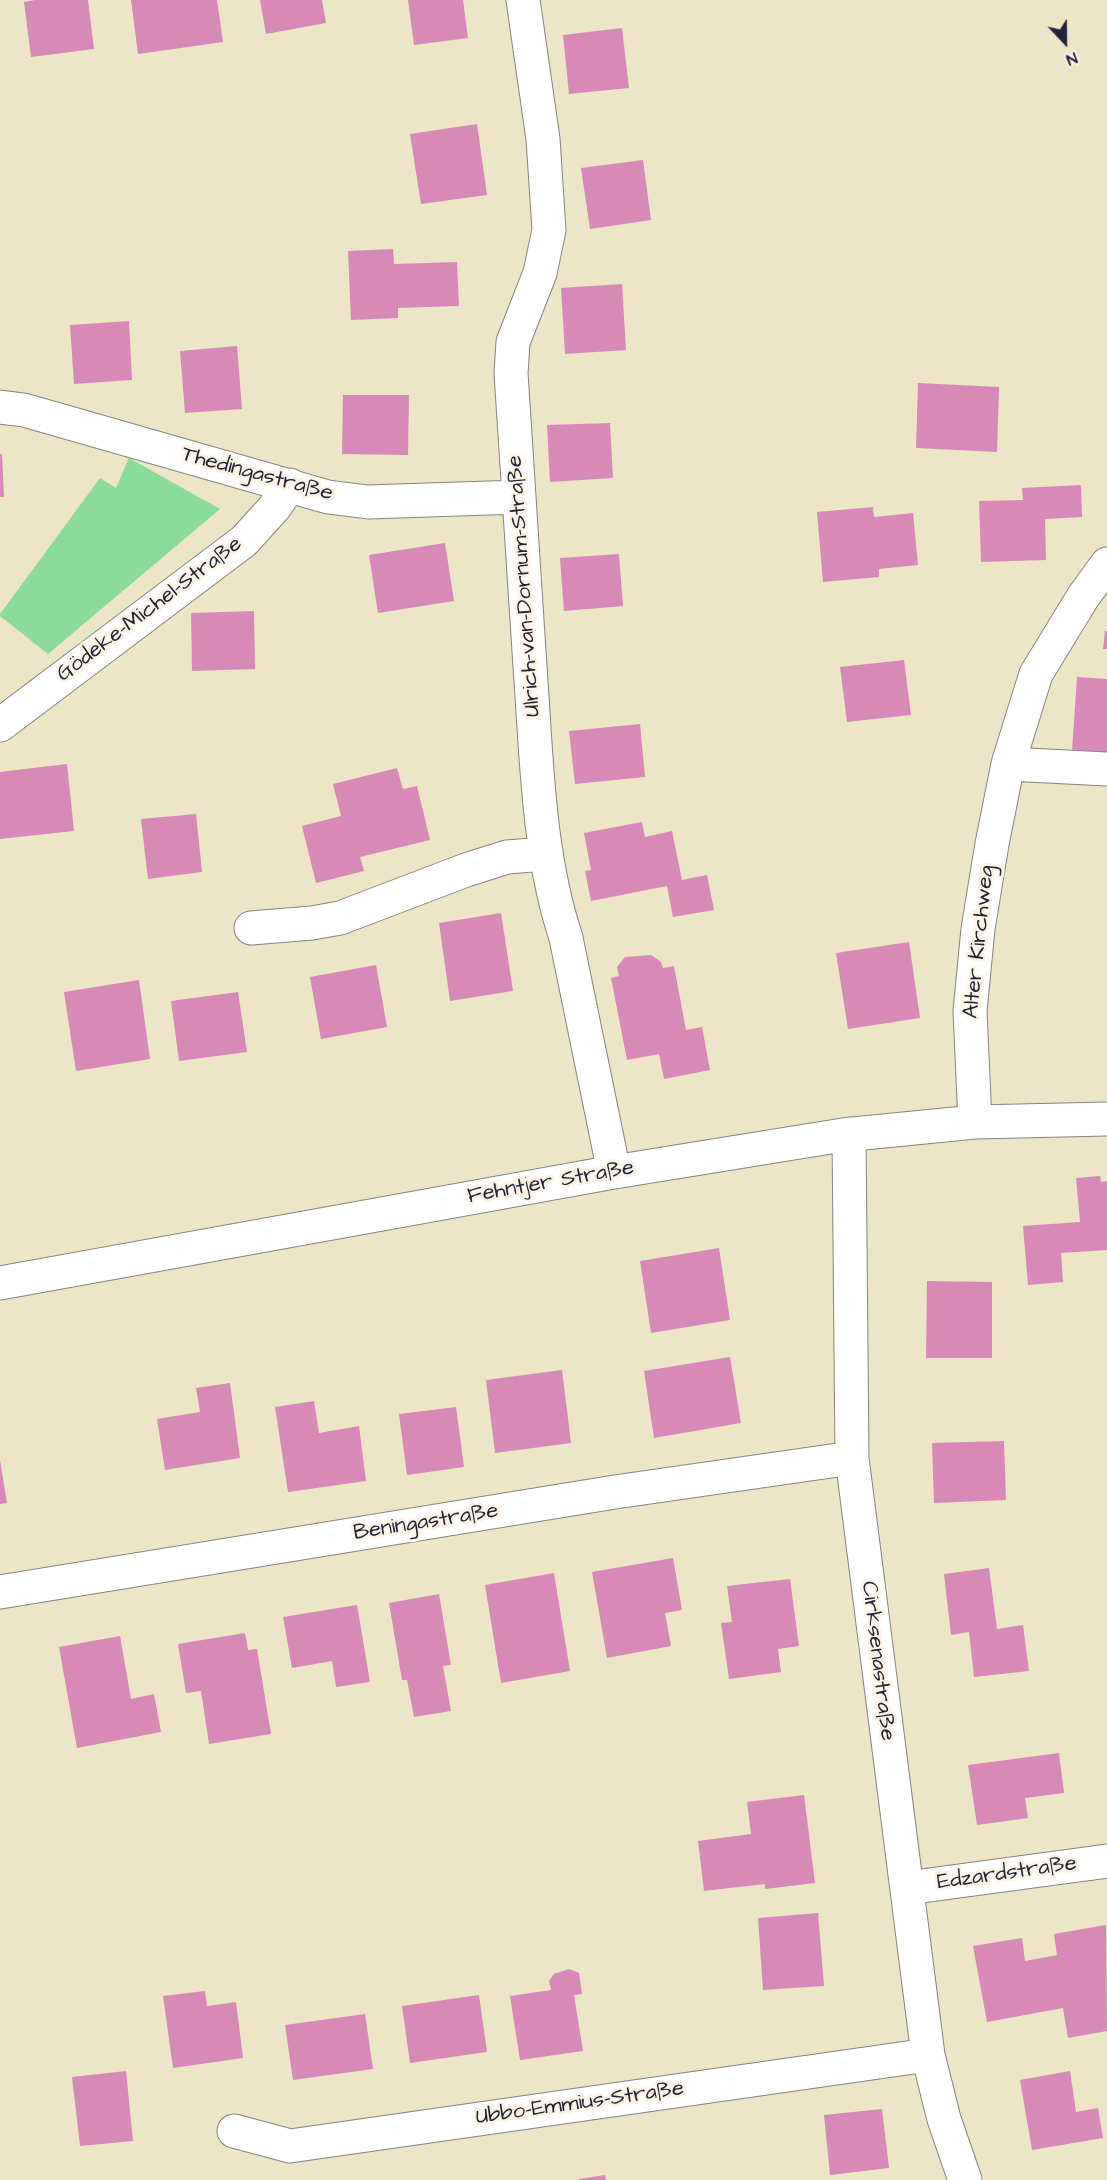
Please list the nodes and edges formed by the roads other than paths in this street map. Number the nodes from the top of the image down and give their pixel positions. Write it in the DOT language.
graph roads {
  1 [pos="523,0"];
  2 [pos="0,407"];
  3 [pos="290,485"];
  4 [pos="519,497"];
  5 [pos="1107,564"];
  6 [pos="0,725"];
  7 [pos="1008,764"];
  8 [pos="1107,769"];
  9 [pos="545,854"];
  10 [pos="251,928"];
  11 [pos="1107,1119"];
  12 [pos="975,1122"];
  13 [pos="849,1134"];
  14 [pos="614,1172"];
  15 [pos="0,1283"];
  16 [pos="852,1458"];
  17 [pos="0,1592"];
  18 [pos="1107,1861"];
  19 [pos="907,1888"];
  20 [pos="928,2055"];
  21 [pos="234,2131"];
  22 [pos="965,2180"];
  1 -- 4 [label="street, Ulrich-van-Dornum-Straße"];
  2 -- 3 [label="street, Thedingastraße"];
  3 -- 4 [label="street, Thedingastraße"];
  3 -- 6 [label="street, Gödeke-Michel-Straße"];
  4 -- 9 [label="street, Ulrich-van-Dornum-Straße"];
  5 -- 7 [label="street, Alter Kirchweg"];
  7 -- 8 [label="street"];
  7 -- 12 [label="street, Alter Kirchweg"];
  9 -- 10 [label="street"];
  9 -- 14 [label="street, Ulrich-van-Dornum-Straße"];
  11 -- 12 [label="street, Fehntjer Straße"];
  12 -- 13 [label="street, Fehntjer Straße"];
  13 -- 14 [label="street, Fehntjer Straße"];
  13 -- 16 [label="street, Cirksenastraße"];
  14 -- 15 [label="street, Fehntjer Straße"];
  16 -- 17 [label="street, Beningastraße"];
  16 -- 19 [label="street, Cirksenastraße"];
  18 -- 19 [label="street, Edzardstraße"];
  19 -- 20 [label="street, Cirksenastraße"];
  20 -- 21 [label="street, Ubbo-Emmius-Straße"];
  20 -- 22 [label="street, Cirksenastraße"];
}
